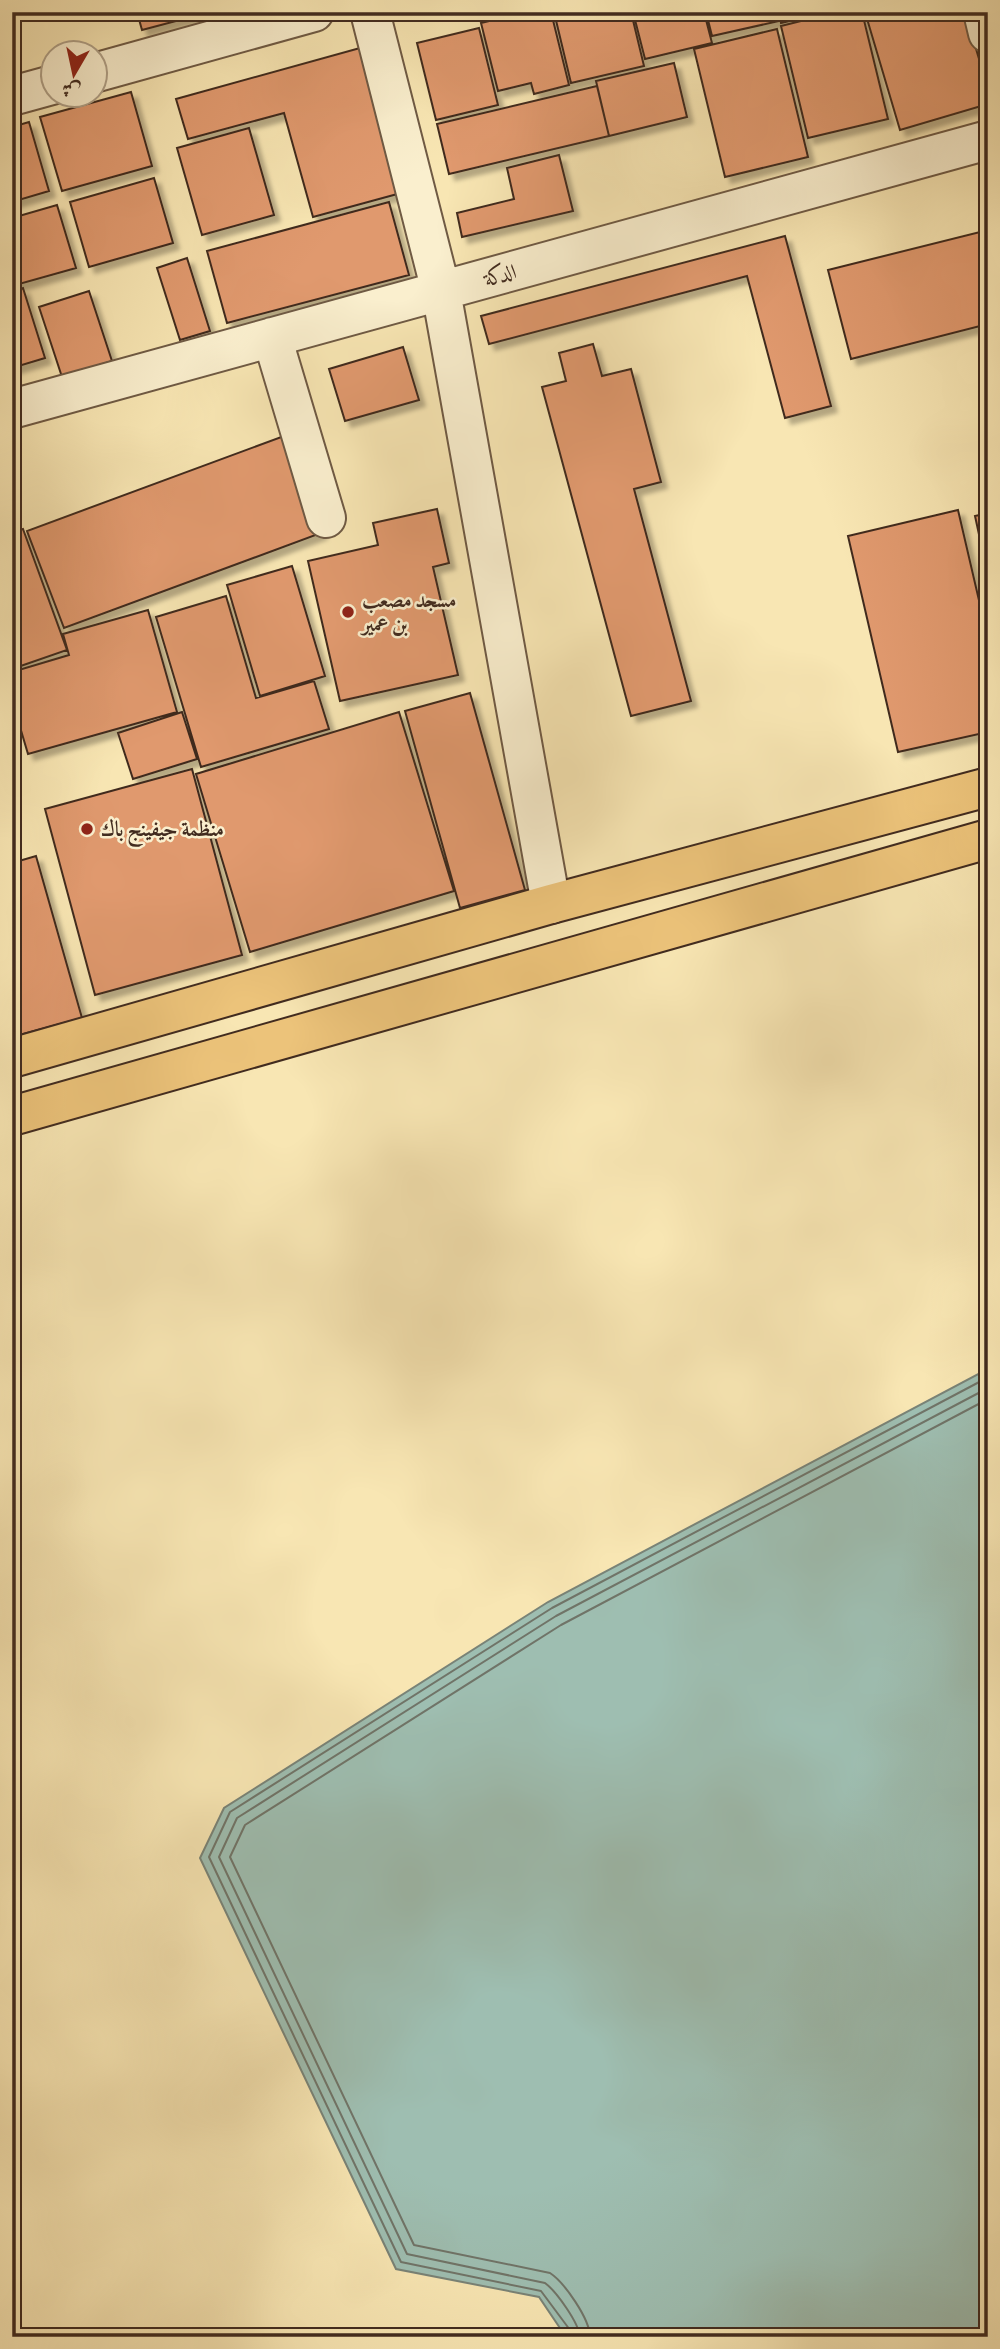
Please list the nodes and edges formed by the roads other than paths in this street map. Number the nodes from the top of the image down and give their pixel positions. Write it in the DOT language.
graph roads {
  1 [pos="314,12"];
  2 [pos="370,12"];
  3 [pos="983,12"];
  4 [pos="988,33"];
  5 [pos="108,69"];
  6 [pos="38,89"];
  7 [pos="12,96"];
  8 [pos="988,140"];
  9 [pos="441,291"];
  10 [pos="272,337"];
  11 [pos="12,409"];
  12 [pos="326,518"];
  13 [pos="988,787"];
  14 [pos="988,839"];
  15 [pos="551,904"];
  16 [pos="12,1058"];
  17 [pos="12,1116"];
  1 -- 5 [label="street"];
  2 -- 9 [label="street"];
  3 -- 4 [label="street"];
  6 -- 7 [label="street"];
  8 -- 9 [label="street, الدكة"];
  9 -- 10 [label="street, الدكة"];
  9 -- 15 [label="street"];
  10 -- 11 [label="street, الدكة"];
  10 -- 12 [label="street"];
  13 -- 15 [label="main road"];
  14 -- 17 [label="main road"];
  15 -- 16 [label="main road"];
}
